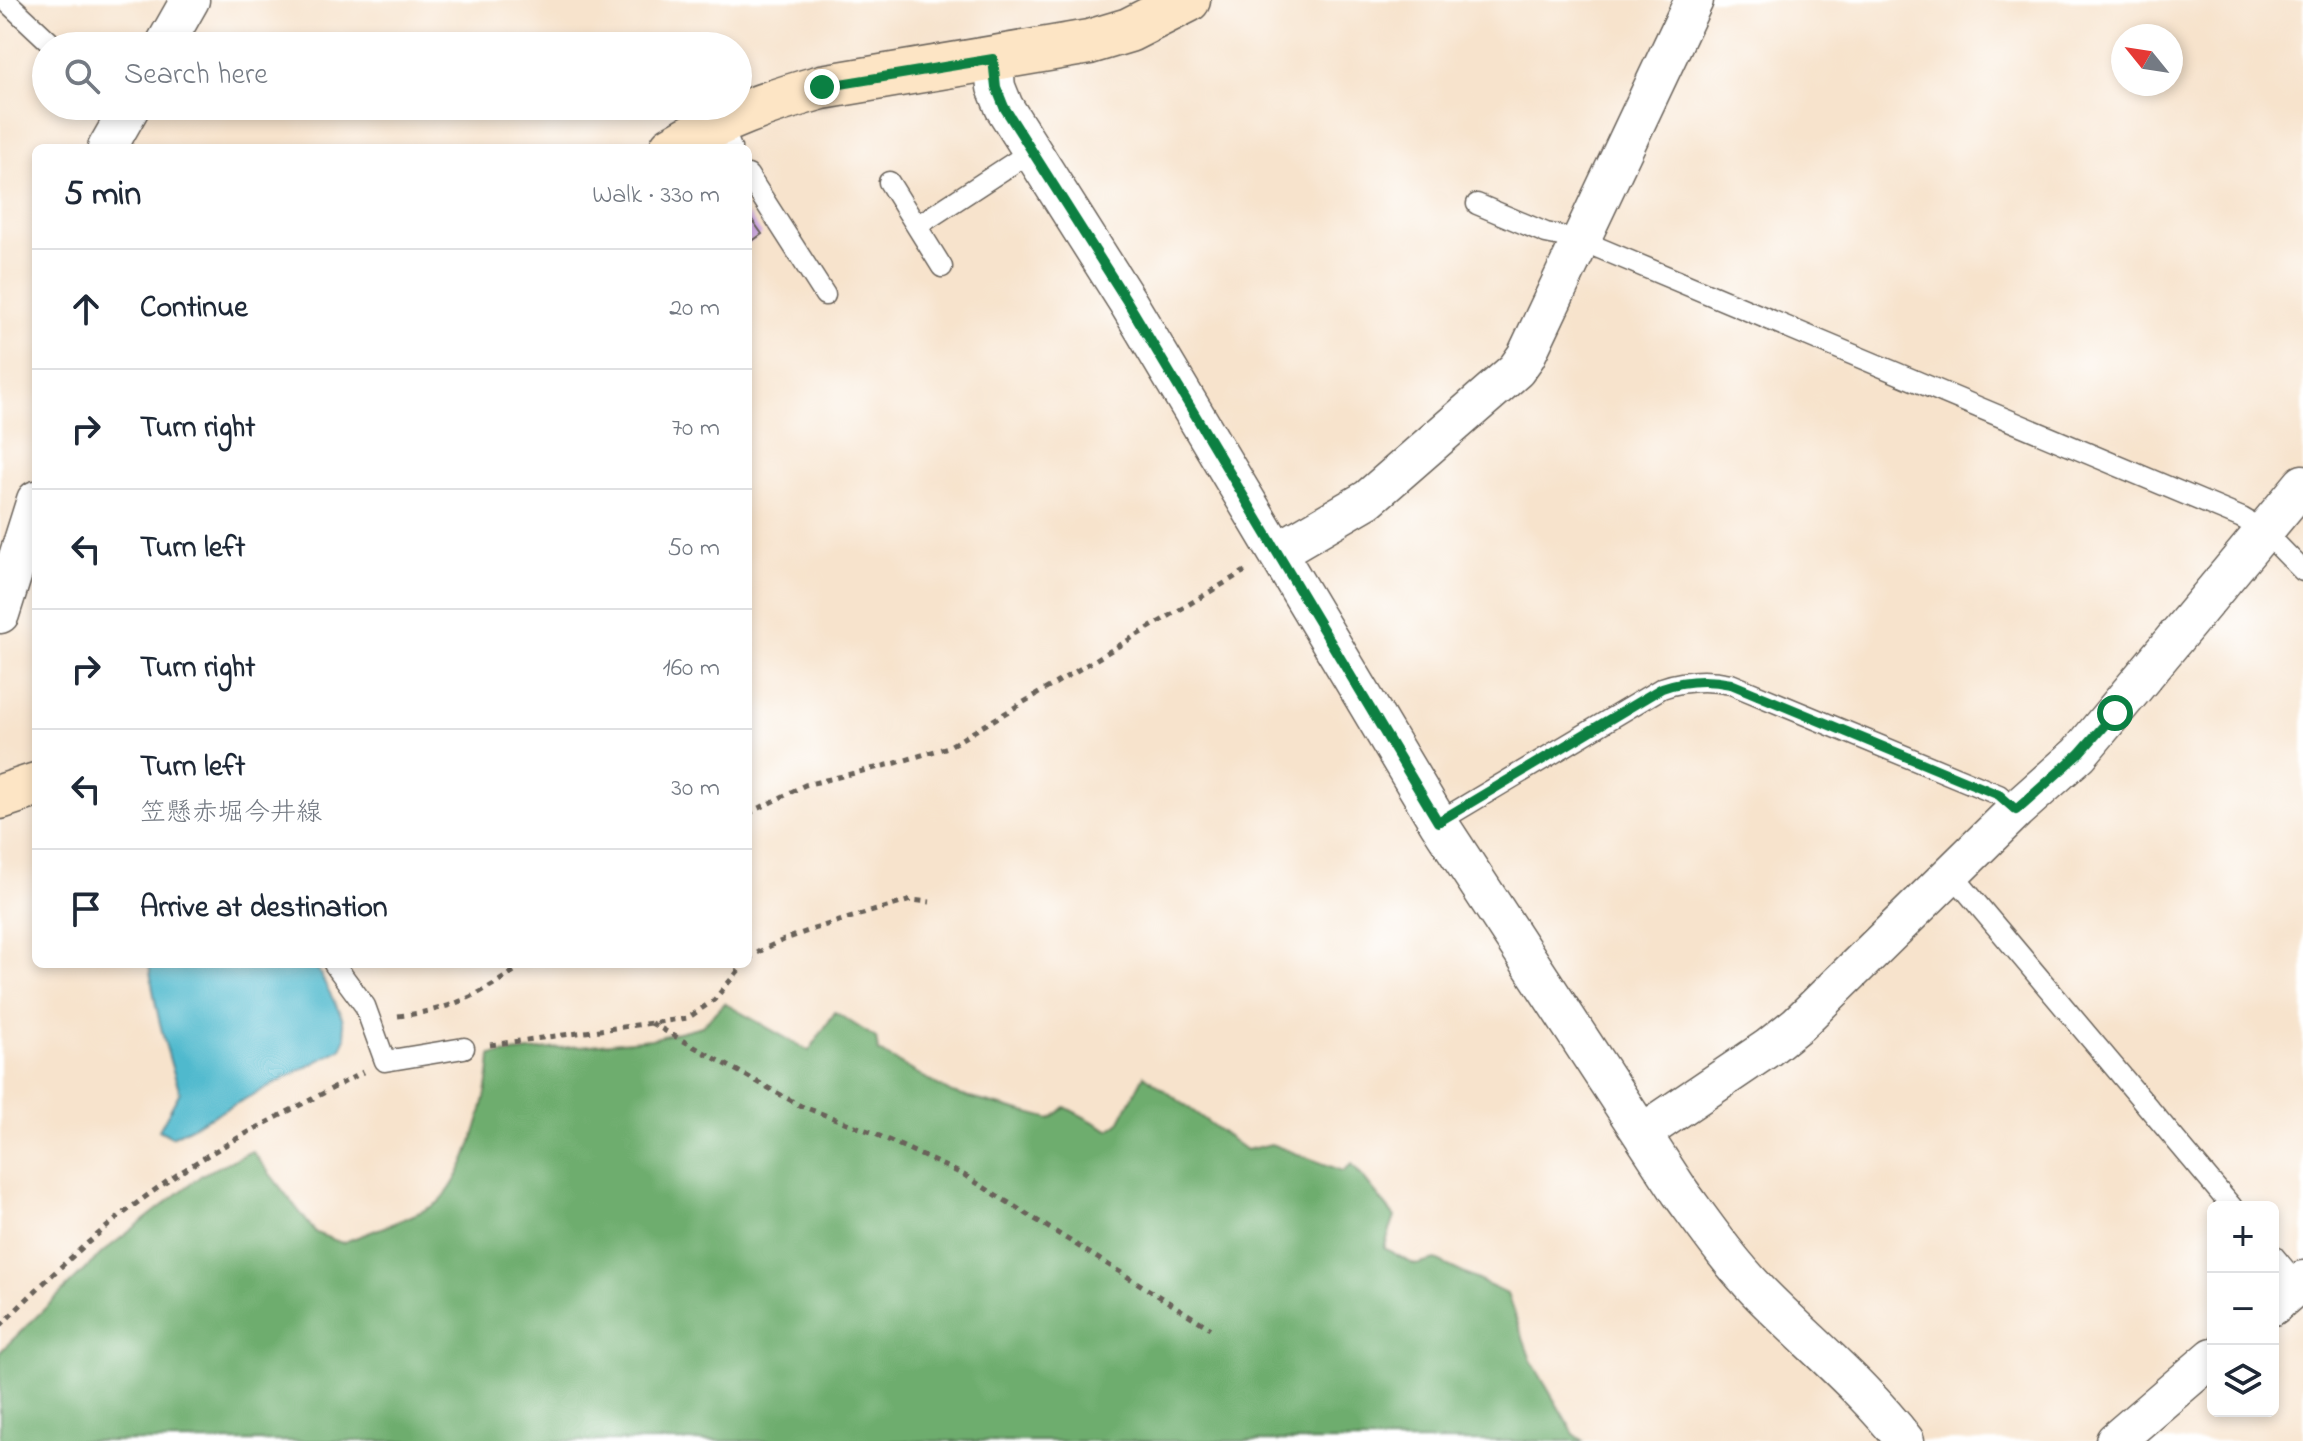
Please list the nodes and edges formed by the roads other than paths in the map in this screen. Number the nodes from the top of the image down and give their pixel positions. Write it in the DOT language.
graph roads {
  1 [pos="5,0"];
  2 [pos="190,0"];
  3 [pos="1188,0"];
  4 [pos="1694,0"];
  5 [pos="39,32"];
  6 [pos="172,32"];
  7 [pos="993,59"];
  8 [pos="752,109"];
  9 [pos="120,120"];
  10 [pos="741,120"];
  11 [pos="726,135"];
  12 [pos="109,144"];
  13 [pos="689,144"];
  14 [pos="1033,150"];
  15 [pos="752,181"];
  16 [pos="889,182"];
  17 [pos="1477,204"];
  18 [pos="917,226"];
  19 [pos="1580,240"];
  20 [pos="942,267"];
  21 [pos="825,295"];
  22 [pos="2303,484"];
  23 [pos="32,513"];
  24 [pos="2264,531"];
  25 [pos="1277,552"];
  26 [pos="2303,571"];
  27 [pos="0,614"];
  28 [pos="32,786"];
  29 [pos="0,797"];
  30 [pos="2016,810"];
  31 [pos="1438,822"];
  32 [pos="1952,874"];
  33 [pos="337,968"];
  34 [pos="464,1048"];
  35 [pos="1644,1132"];
  36 [pos="2227,1201"];
  37 [pos="2279,1267"];
  38 [pos="2291,1290"];
  39 [pos="2207,1362"];
  40 [pos="1905,1441"];
  41 [pos="2115,1441"];
  1 -- 5 [label="lane"];
  2 -- 6 [label="street"];
  3 -- 7 [label="main road"];
  4 -- 19 [label="street"];
  7 -- 8 [label="main road"];
  7 -- 14 [label="street"];
  9 -- 12 [label="street"];
  10 -- 11 [label="main road"];
  11 -- 13 [label="main road"];
  14 -- 18 [label="lane"];
  14 -- 25 [label="street"];
  15 -- 21 [label="lane"];
  16 -- 18 [label="lane"];
  17 -- 19 [label="lane"];
  18 -- 20 [label="lane"];
  19 -- 24 [label="lane"];
  19 -- 25 [label="street"];
  22 -- 24 [label="street"];
  23 -- 27 [label="street"];
  24 -- 26 [label="lane"];
  24 -- 30 [label="street"];
  25 -- 31 [label="street"];
  28 -- 29 [label="main road"];
  30 -- 31 [label="lane"];
  30 -- 32 [label="street"];
  31 -- 35 [label="street"];
  32 -- 35 [label="street"];
  32 -- 36 [label="lane"];
  33 -- 34 [label="lane"];
  35 -- 40 [label="street"];
  37 -- 38 [label="lane"];
  39 -- 41 [label="street"];
}
